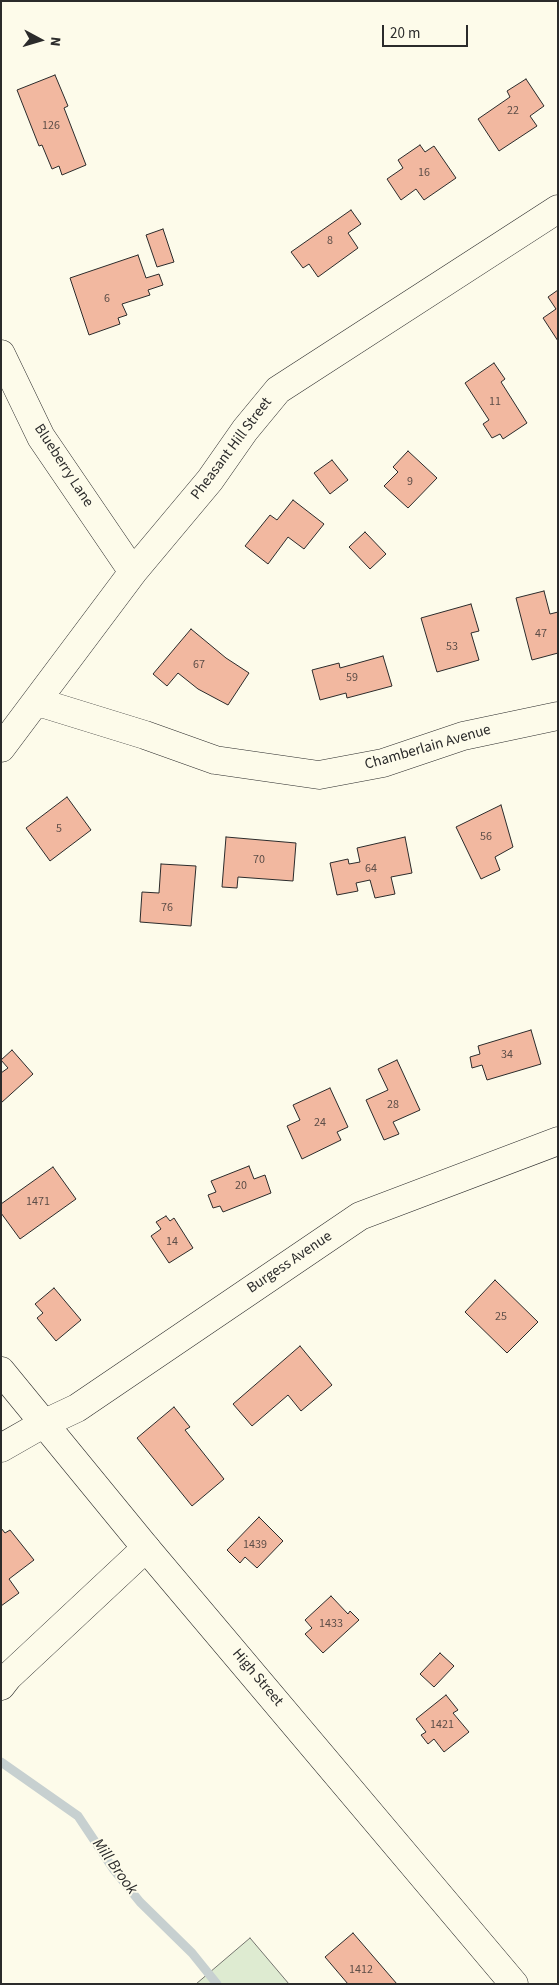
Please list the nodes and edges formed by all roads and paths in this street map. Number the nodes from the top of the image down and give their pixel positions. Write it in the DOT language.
graph roads {
  1 [pos="558,209"];
  2 [pos="1,354"];
  3 [pos="133,572"];
  4 [pos="38,702"];
  5 [pos="558,716"];
  6 [pos="1,748"];
  7 [pos="558,1141"];
  8 [pos="1,1372"];
  9 [pos="43,1424"];
  10 [pos="1,1448"];
  11 [pos="146,1548"];
  12 [pos="1,1686"];
  13 [pos="514,1984"];
  1 -- 3 [label="street, Pheasant Hill Street"];
  2 -- 3 [label="street, Blueberry Lane"];
  3 -- 4 [label="street, Pheasant Hill Street"];
  4 -- 5 [label="street, Chamberlain Avenue"];
  4 -- 6 [label="street, Pheasant Hill Street"];
  7 -- 9 [label="street, Burgess Avenue"];
  8 -- 9 [label="street, High Street"];
  9 -- 10 [label="street, Burgess Avenue"];
  9 -- 11 [label="street, High Street"];
  11 -- 12 [label="street"];
  11 -- 13 [label="street, High Street"];
}
